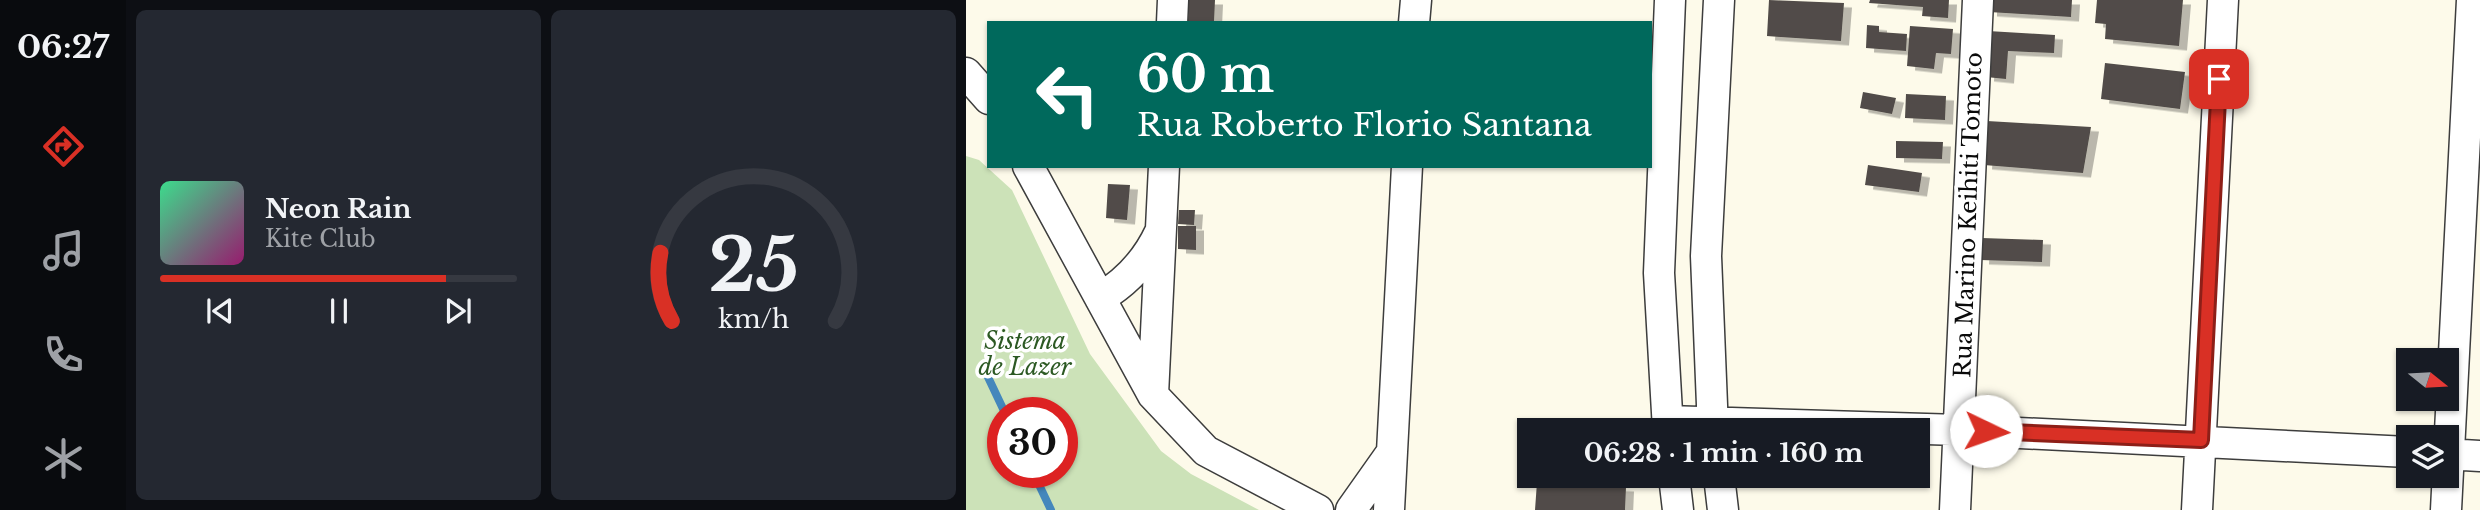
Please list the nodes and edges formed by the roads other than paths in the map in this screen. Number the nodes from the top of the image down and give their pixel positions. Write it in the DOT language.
graph roads {
  1 [pos="1173,0"];
  2 [pos="1416,0"];
  3 [pos="1670,0"];
  4 [pos="1719,0"];
  5 [pos="1978,0"];
  6 [pos="2223,0"];
  7 [pos="2472,0"];
  8 [pos="1172,21"];
  9 [pos="1414,21"];
  10 [pos="966,73"];
  11 [pos="987,97"];
  12 [pos="987,108"];
  13 [pos="966,109"];
  14 [pos="1029,168"];
  15 [pos="1164,168"];
  16 [pos="1407,168"];
  17 [pos="1161,229"];
  18 [pos="1100,298"];
  19 [pos="1157,302"];
  20 [pos="1114,324"];
  21 [pos="1153,395"];
  22 [pos="1667,418"];
  23 [pos="1712,418"];
  24 [pos="2450,425"];
  25 [pos="1930,430"];
  26 [pos="1959,430"];
  27 [pos="2201,440"];
  28 [pos="2396,451"];
  29 [pos="1392,452"];
  30 [pos="2459,455"];
  31 [pos="2480,456"];
  32 [pos="1675,488"];
  33 [pos="1720,488"];
  34 [pos="2447,488"];
  35 [pos="1318,510"];
  36 [pos="1351,510"];
  37 [pos="1389,510"];
  38 [pos="1678,510"];
  39 [pos="1723,510"];
  40 [pos="1955,510"];
  41 [pos="2197,510"];
  42 [pos="2446,510"];
  1 -- 8 [label="street"];
  2 -- 9 [label="street"];
  3 -- 22 [label="street"];
  4 -- 23 [label="street"];
  5 -- 26 [label="street, Rua Marino Keihiti Tomoto"];
  6 -- 27 [label="street"];
  7 -- 24 [label="street"];
  10 -- 11 [label="street"];
  12 -- 13 [label="street"];
  14 -- 18 [label="street"];
  15 -- 17 [label="street"];
  16 -- 29 [label="street"];
  17 -- 18 [label="street"];
  17 -- 19 [label="street"];
  18 -- 20 [label="street"];
  19 -- 20 [label="street"];
  19 -- 21 [label="street"];
  20 -- 21 [label="street"];
  21 -- 35 [label="street"];
  25 -- 26 [label="street"];
  26 -- 27 [label="street"];
  26 -- 40 [label="street, Rua Marino Keihiti Tomoto"];
  27 -- 28 [label="street"];
  27 -- 41 [label="street"];
  29 -- 36 [label="street"];
  29 -- 37 [label="street"];
  30 -- 31 [label="street"];
  32 -- 38 [label="street"];
  33 -- 39 [label="street"];
  34 -- 42 [label="street"];
}
